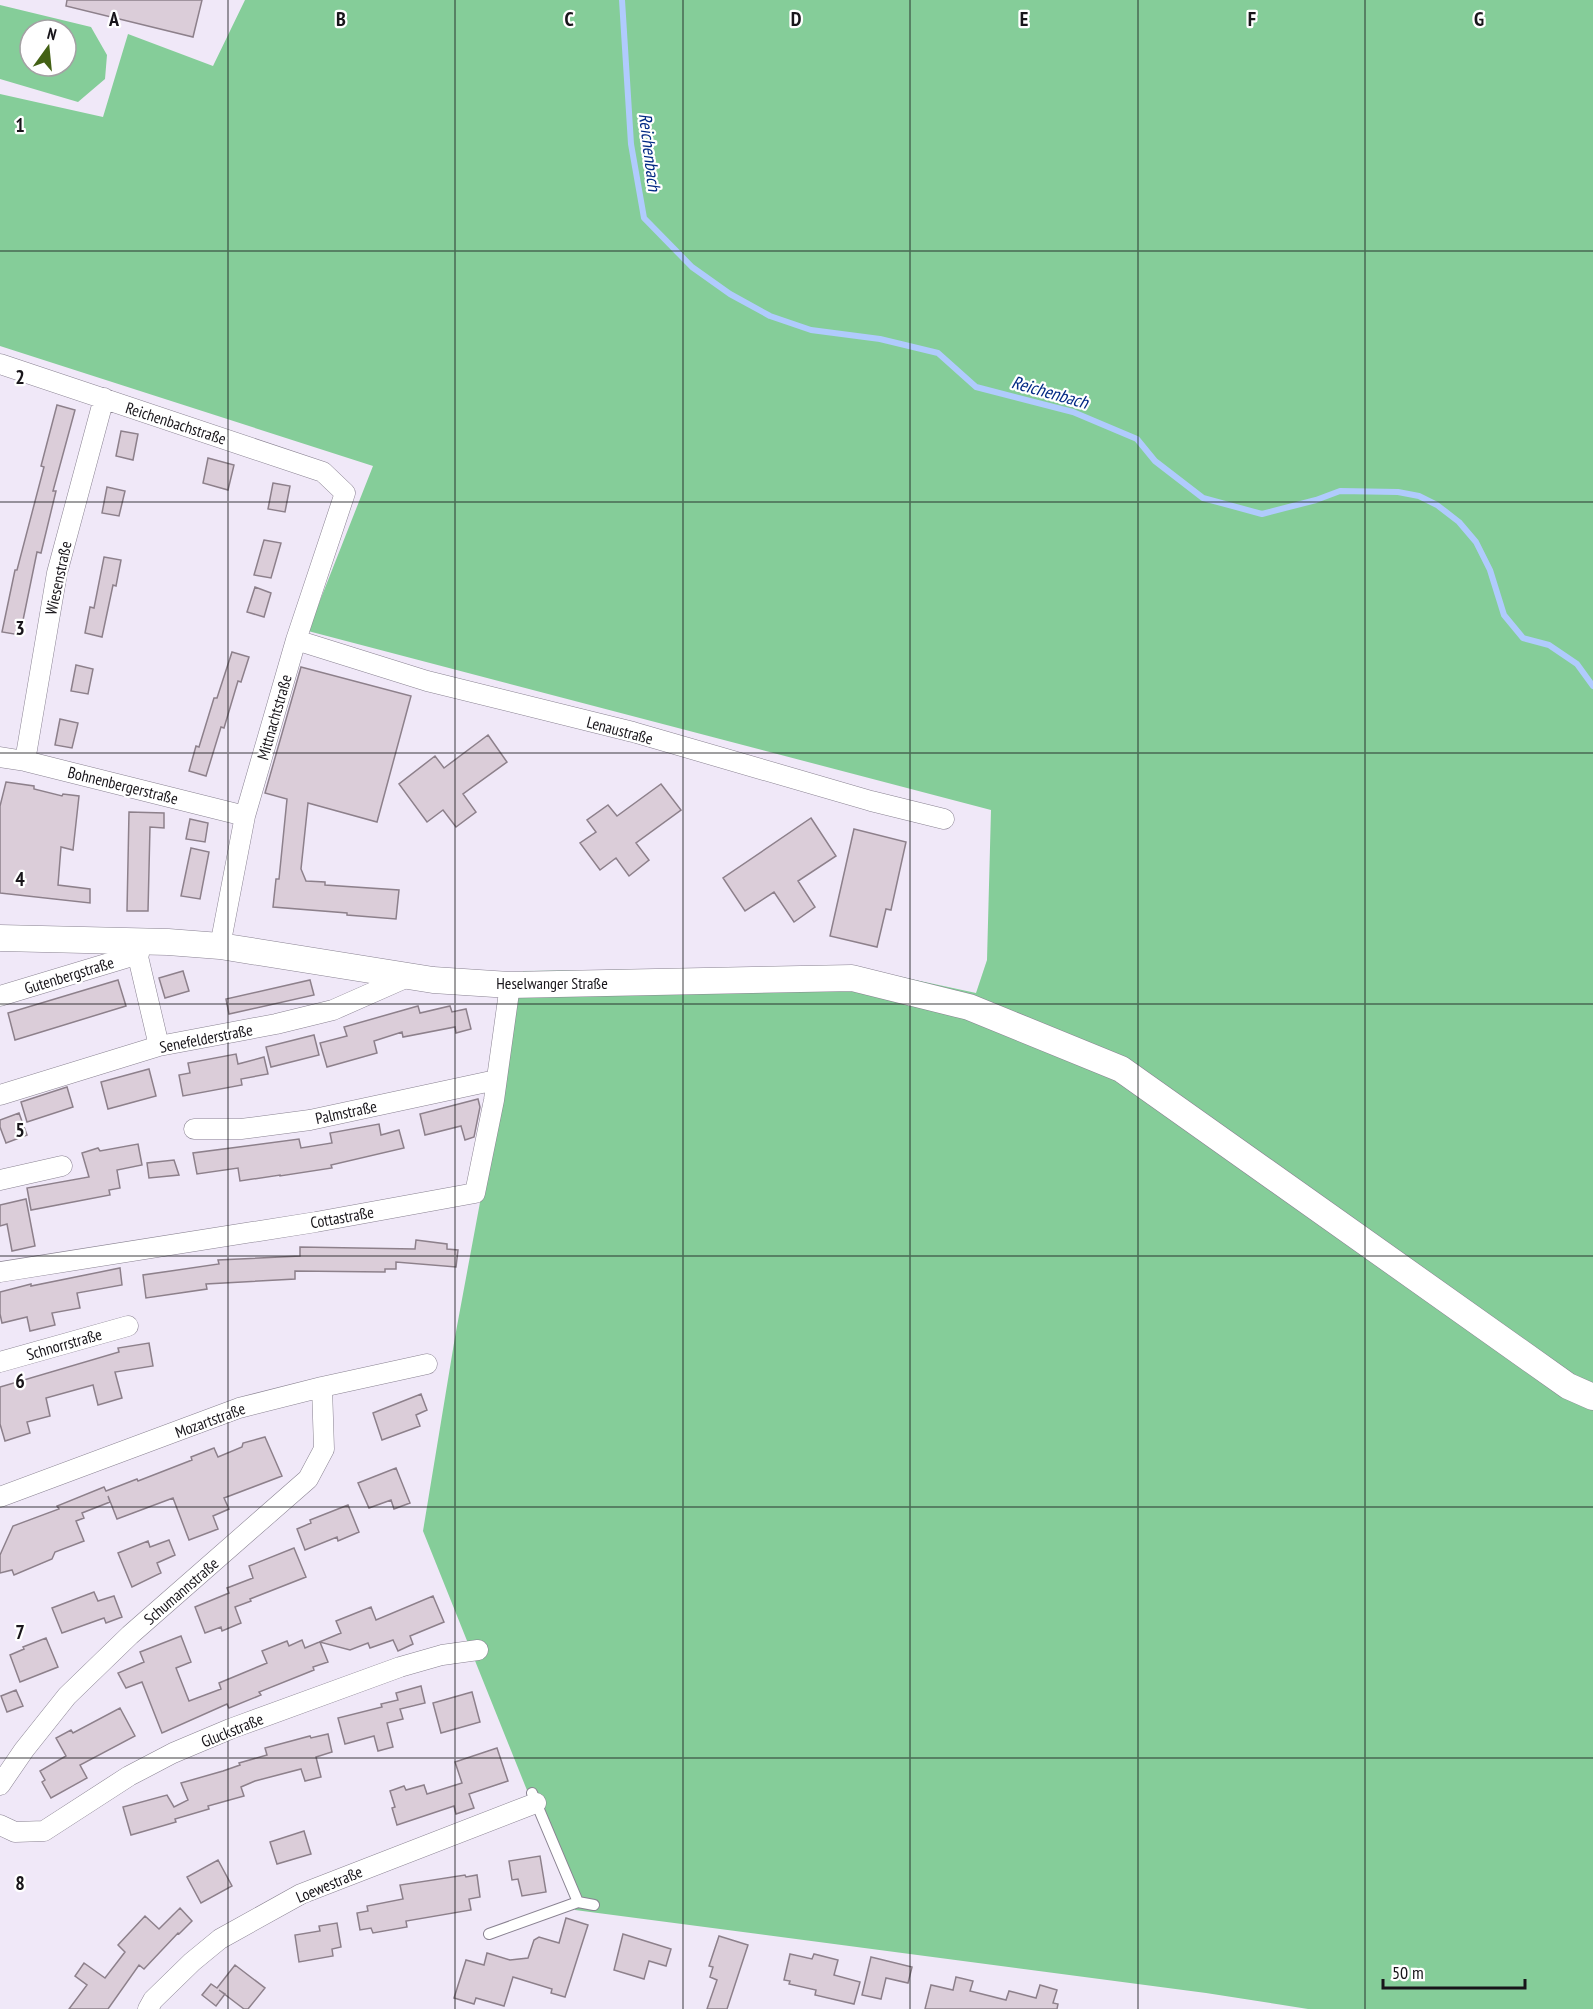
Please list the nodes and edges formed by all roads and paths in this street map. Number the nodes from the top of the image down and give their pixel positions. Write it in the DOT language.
graph roads {
  1 [pos="0,364"];
  2 [pos="104,398"];
  3 [pos="345,493"];
  4 [pos="297,640"];
  5 [pos="0,757"];
  6 [pos="26,761"];
  7 [pos="246,816"];
  8 [pos="944,819"];
  9 [pos="0,938"];
  10 [pos="220,946"];
  11 [pos="136,948"];
  12 [pos="410,976"];
  13 [pos="510,985"];
  14 [pos="0,996"];
  15 [pos="159,1046"];
  16 [pos="496,1080"];
  17 [pos="0,1095"];
  18 [pos="194,1128"];
  19 [pos="62,1166"];
  20 [pos="0,1180"];
  21 [pos="0,1272"];
  22 [pos="128,1326"];
  23 [pos="0,1362"];
  24 [pos="427,1364"];
  25 [pos="322,1387"];
  26 [pos="1593,1397"];
  27 [pos="0,1497"];
  28 [pos="478,1650"];
  29 [pos="0,1785"];
  30 [pos="534,1798"];
  31 [pos="0,1825"];
  32 [pos="578,1902"];
  33 [pos="594,1905"];
  34 [pos="489,1934"];
  35 [pos="148,2009"];
  1 -- 2 [label="street, Reichenbachstraße"];
  2 -- 3 [label="street, Reichenbachstraße"];
  2 -- 6 [label="street, Wiesenstraße"];
  3 -- 4 [label="street, Mittnachtstraße"];
  4 -- 7 [label="street, Mittnachtstraße"];
  4 -- 8 [label="street, Lenaustraße"];
  5 -- 6 [label="street, Bohnenbergerstraße"];
  6 -- 7 [label="street, Bohnenbergerstraße"];
  7 -- 10 [label="street, Mittnachtstraße"];
  9 -- 11 [label="street, Heselwanger Straße"];
  10 -- 11 [label="street, Heselwanger Straße"];
  10 -- 12 [label="street, Heselwanger Straße"];
  11 -- 14 [label="street, Gutenbergstraße"];
  11 -- 15 [label="street"];
  12 -- 13 [label="street, Heselwanger Straße"];
  12 -- 15 [label="street, Senefelderstraße"];
  13 -- 16 [label="street, Cottastraße"];
  13 -- 26 [label="street, Heselwanger Straße"];
  15 -- 17 [label="street, Senefelderstraße"];
  16 -- 18 [label="street, Palmstraße"];
  16 -- 21 [label="street, Cottastraße"];
  19 -- 20 [label="street"];
  22 -- 23 [label="street, Schnorrstraße"];
  24 -- 25 [label="street, Mozartstraße"];
  25 -- 27 [label="street, Mozartstraße"];
  25 -- 29 [label="street, Schumannstraße"];
  28 -- 31 [label="street, Gluckstraße"];
  30 -- 32 [label="lane"];
  30 -- 35 [label="street, Loewestraße"];
  32 -- 33 [label="lane"];
  32 -- 34 [label="lane"];
}
